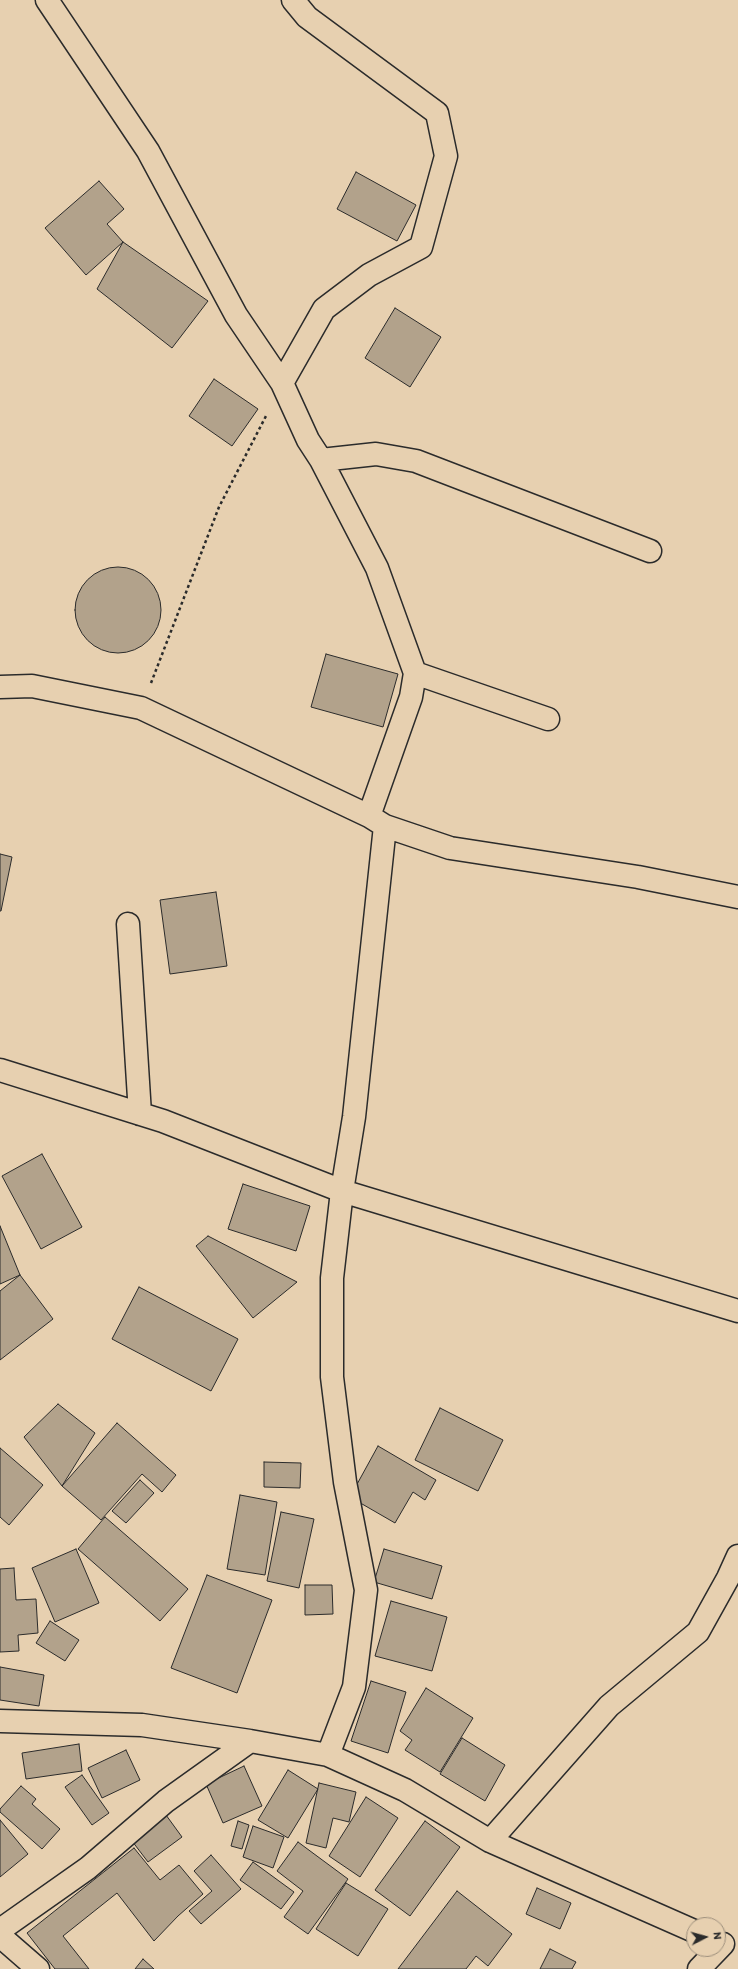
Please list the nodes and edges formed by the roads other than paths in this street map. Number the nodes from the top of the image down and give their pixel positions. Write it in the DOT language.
graph roads {
  1 [pos="47,0"];
  2 [pos="293,0"];
  3 [pos="284,388"];
  4 [pos="321,460"];
  5 [pos="650,551"];
  6 [pos="414,673"];
  7 [pos="0,687"];
  8 [pos="548,720"];
  9 [pos="377,821"];
  10 [pos="738,897"];
  11 [pos="128,924"];
  12 [pos="0,1070"];
  13 [pos="140,1114"];
  14 [pos="342,1191"];
  15 [pos="738,1311"];
  16 [pos="738,1556"];
  17 [pos="0,1721"];
  18 [pos="250,1741"];
  19 [pos="328,1755"];
  20 [pos="490,1841"];
  21 [pos="686,1927"];
  22 [pos="0,1930"];
  23 [pos="0,1936"];
  24 [pos="714,1957"];
  25 [pos="38,1969"];
  26 [pos="700,1969"];
  1 -- 3 [label="street"];
  2 -- 3 [label="street"];
  3 -- 4 [label="street"];
  4 -- 5 [label="street"];
  4 -- 6 [label="street"];
  6 -- 8 [label="street"];
  6 -- 9 [label="street"];
  7 -- 9 [label="street"];
  9 -- 10 [label="street"];
  9 -- 14 [label="street"];
  11 -- 13 [label="street"];
  12 -- 13 [label="street"];
  13 -- 14 [label="street"];
  14 -- 15 [label="street"];
  14 -- 19 [label="street"];
  16 -- 20 [label="street"];
  17 -- 18 [label="street"];
  18 -- 19 [label="street"];
  18 -- 22 [label="street"];
  19 -- 20 [label="street"];
  20 -- 21 [label="street"];
  23 -- 25 [label="street"];
  24 -- 26 [label="street"];
}
